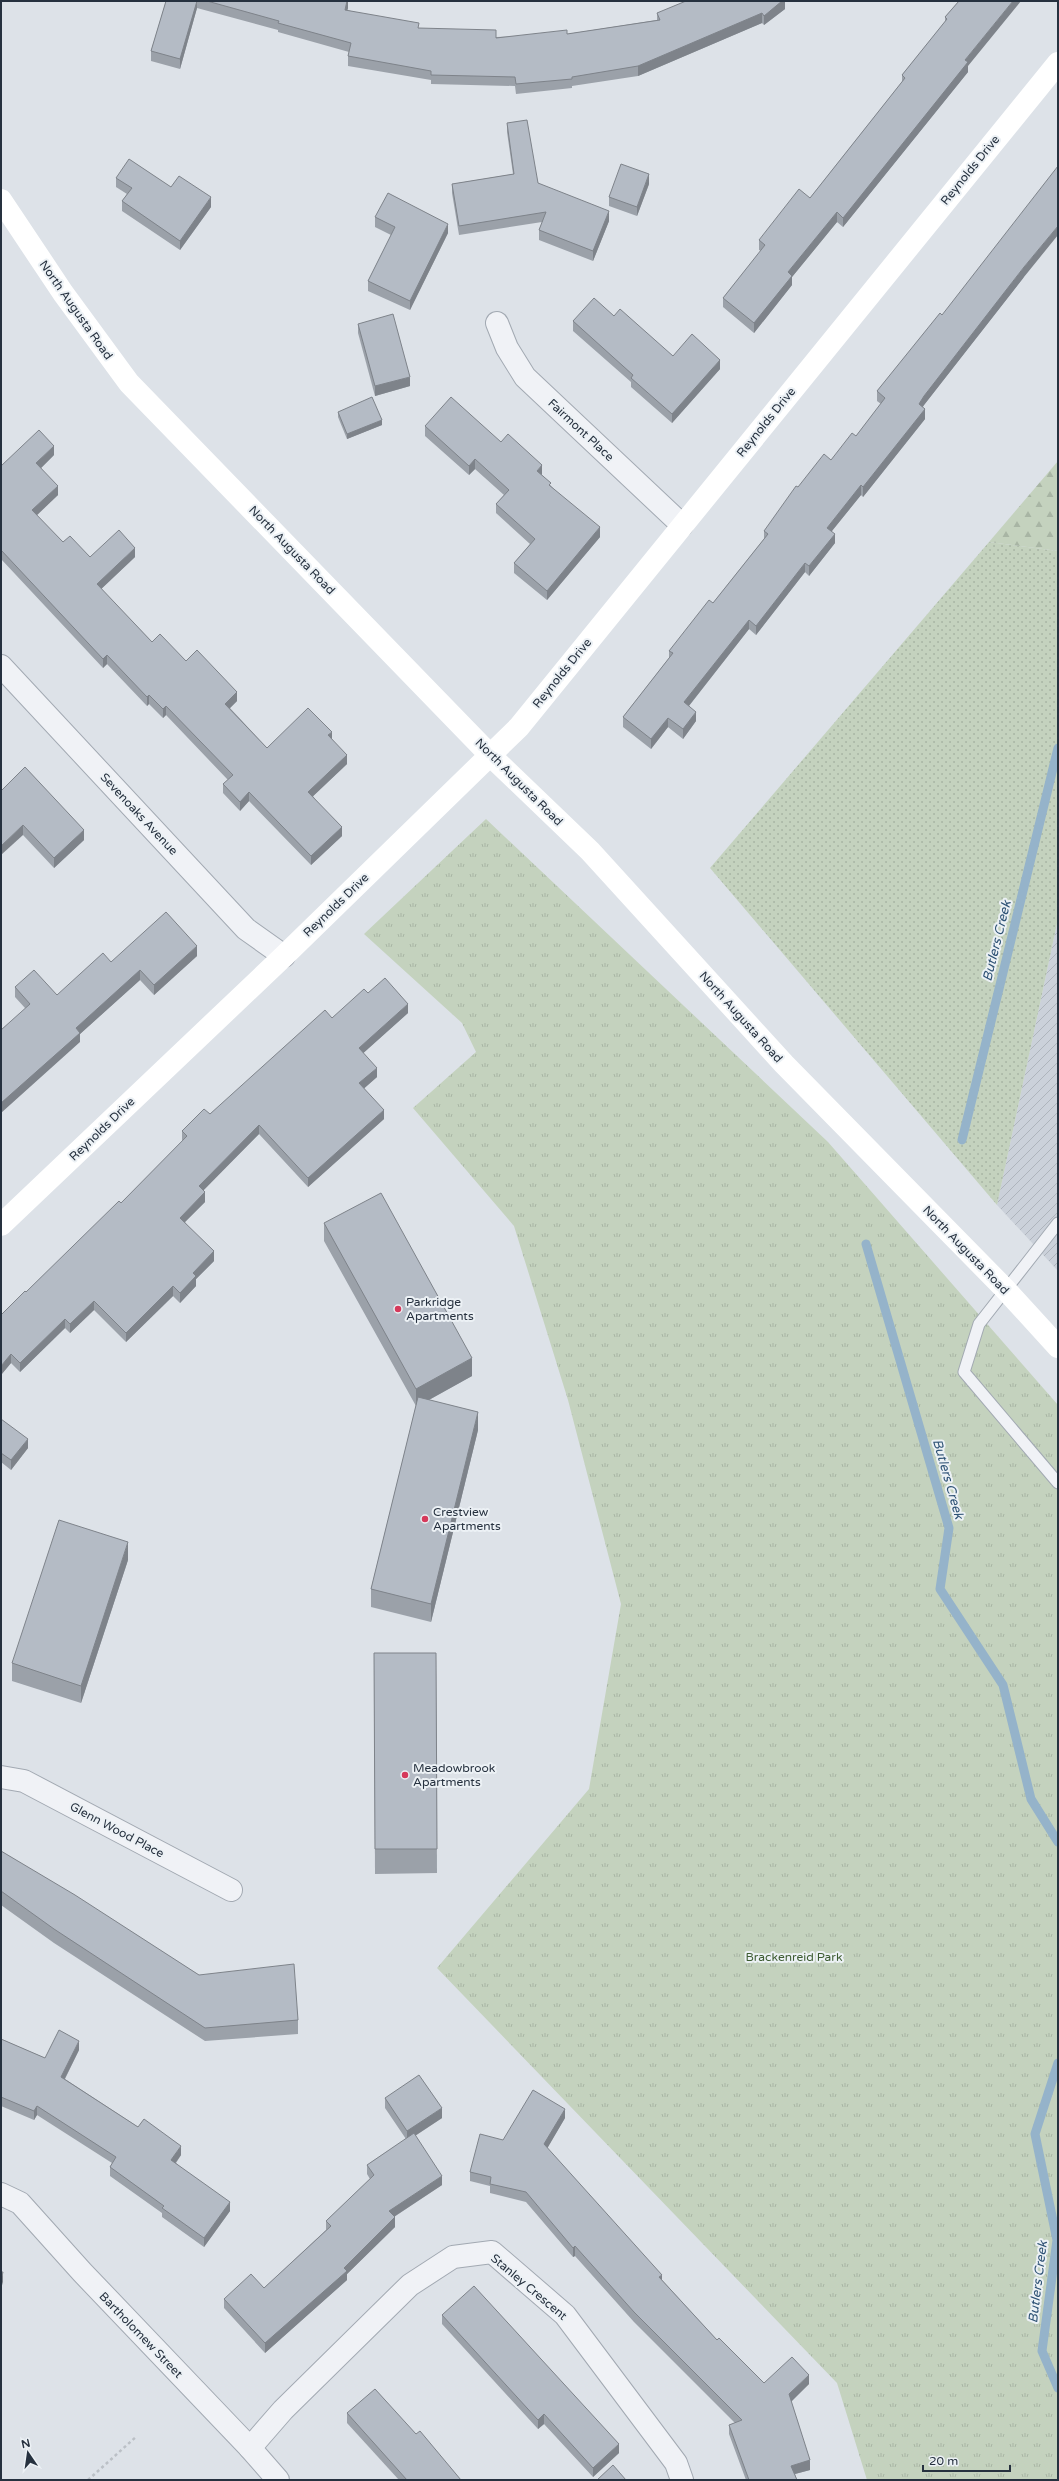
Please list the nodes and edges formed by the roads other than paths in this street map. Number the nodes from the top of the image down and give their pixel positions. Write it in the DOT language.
graph roads {
  1 [pos="1058,63"];
  2 [pos="1,200"];
  3 [pos="497,323"];
  4 [pos="682,525"];
  5 [pos="4,677"];
  6 [pos="491,756"];
  7 [pos="284,956"];
  8 [pos="1058,1223"];
  9 [pos="1,1225"];
  10 [pos="1005,1289"];
  11 [pos="1058,1347"];
  12 [pos="1058,1483"];
  13 [pos="1,1777"];
  14 [pos="231,1890"];
  15 [pos="1,2194"];
  16 [pos="250,2448"];
  17 [pos="278,2480"];
  18 [pos="682,2480"];
  1 -- 4 [label="street, Reynolds Drive"];
  2 -- 6 [label="street, North Augusta Road"];
  3 -- 4 [label="street, Fairmont Place"];
  4 -- 6 [label="street, Reynolds Drive"];
  5 -- 7 [label="street, Sevenoaks Avenue"];
  6 -- 7 [label="street, Reynolds Drive"];
  6 -- 10 [label="street, North Augusta Road"];
  7 -- 9 [label="street, Reynolds Drive"];
  8 -- 10 [label="lane"];
  10 -- 11 [label="street, North Augusta Road"];
  10 -- 12 [label="lane"];
  13 -- 14 [label="street, Glenn Wood Place"];
  15 -- 16 [label="street, Bartholomew Street"];
  16 -- 17 [label="street, Bartholomew Street"];
  16 -- 18 [label="street, Stanley Crescent"];
}
